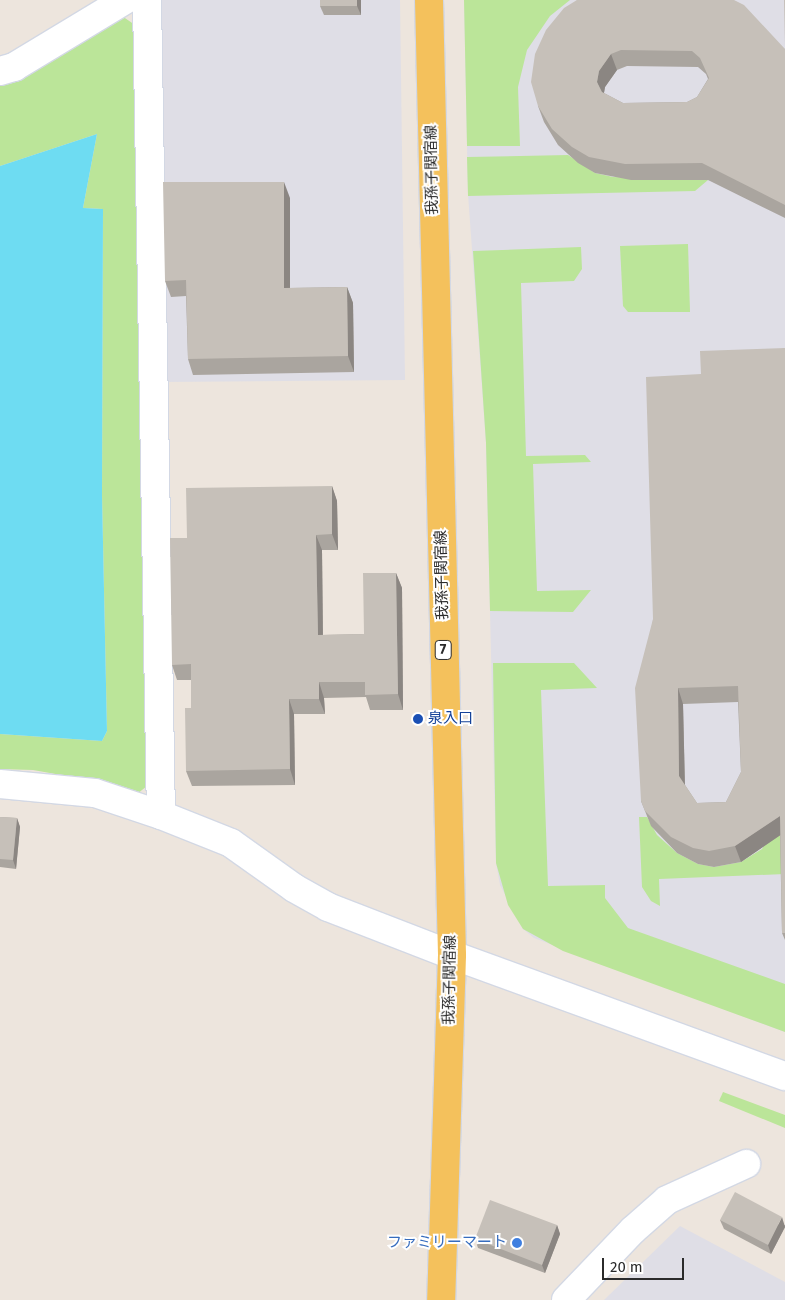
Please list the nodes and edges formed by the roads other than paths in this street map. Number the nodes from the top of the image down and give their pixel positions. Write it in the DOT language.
graph roads {
  1 [pos="125,0"];
  2 [pos="147,0"];
  3 [pos="429,0"];
  4 [pos="0,71"];
  5 [pos="0,784"];
  6 [pos="161,816"];
  7 [pos="452,955"];
  8 [pos="785,1076"];
  9 [pos="746,1164"];
  10 [pos="441,1300"];
  11 [pos="566,1300"];
  1 -- 4 [label="street"];
  2 -- 6 [label="street"];
  3 -- 7 [label="main road, 我孫子関宿線 / 7"];
  5 -- 6 [label="street"];
  6 -- 7 [label="street"];
  7 -- 8 [label="street"];
  7 -- 10 [label="main road, 我孫子関宿線 / 7"];
  9 -- 11 [label="street"];
}
